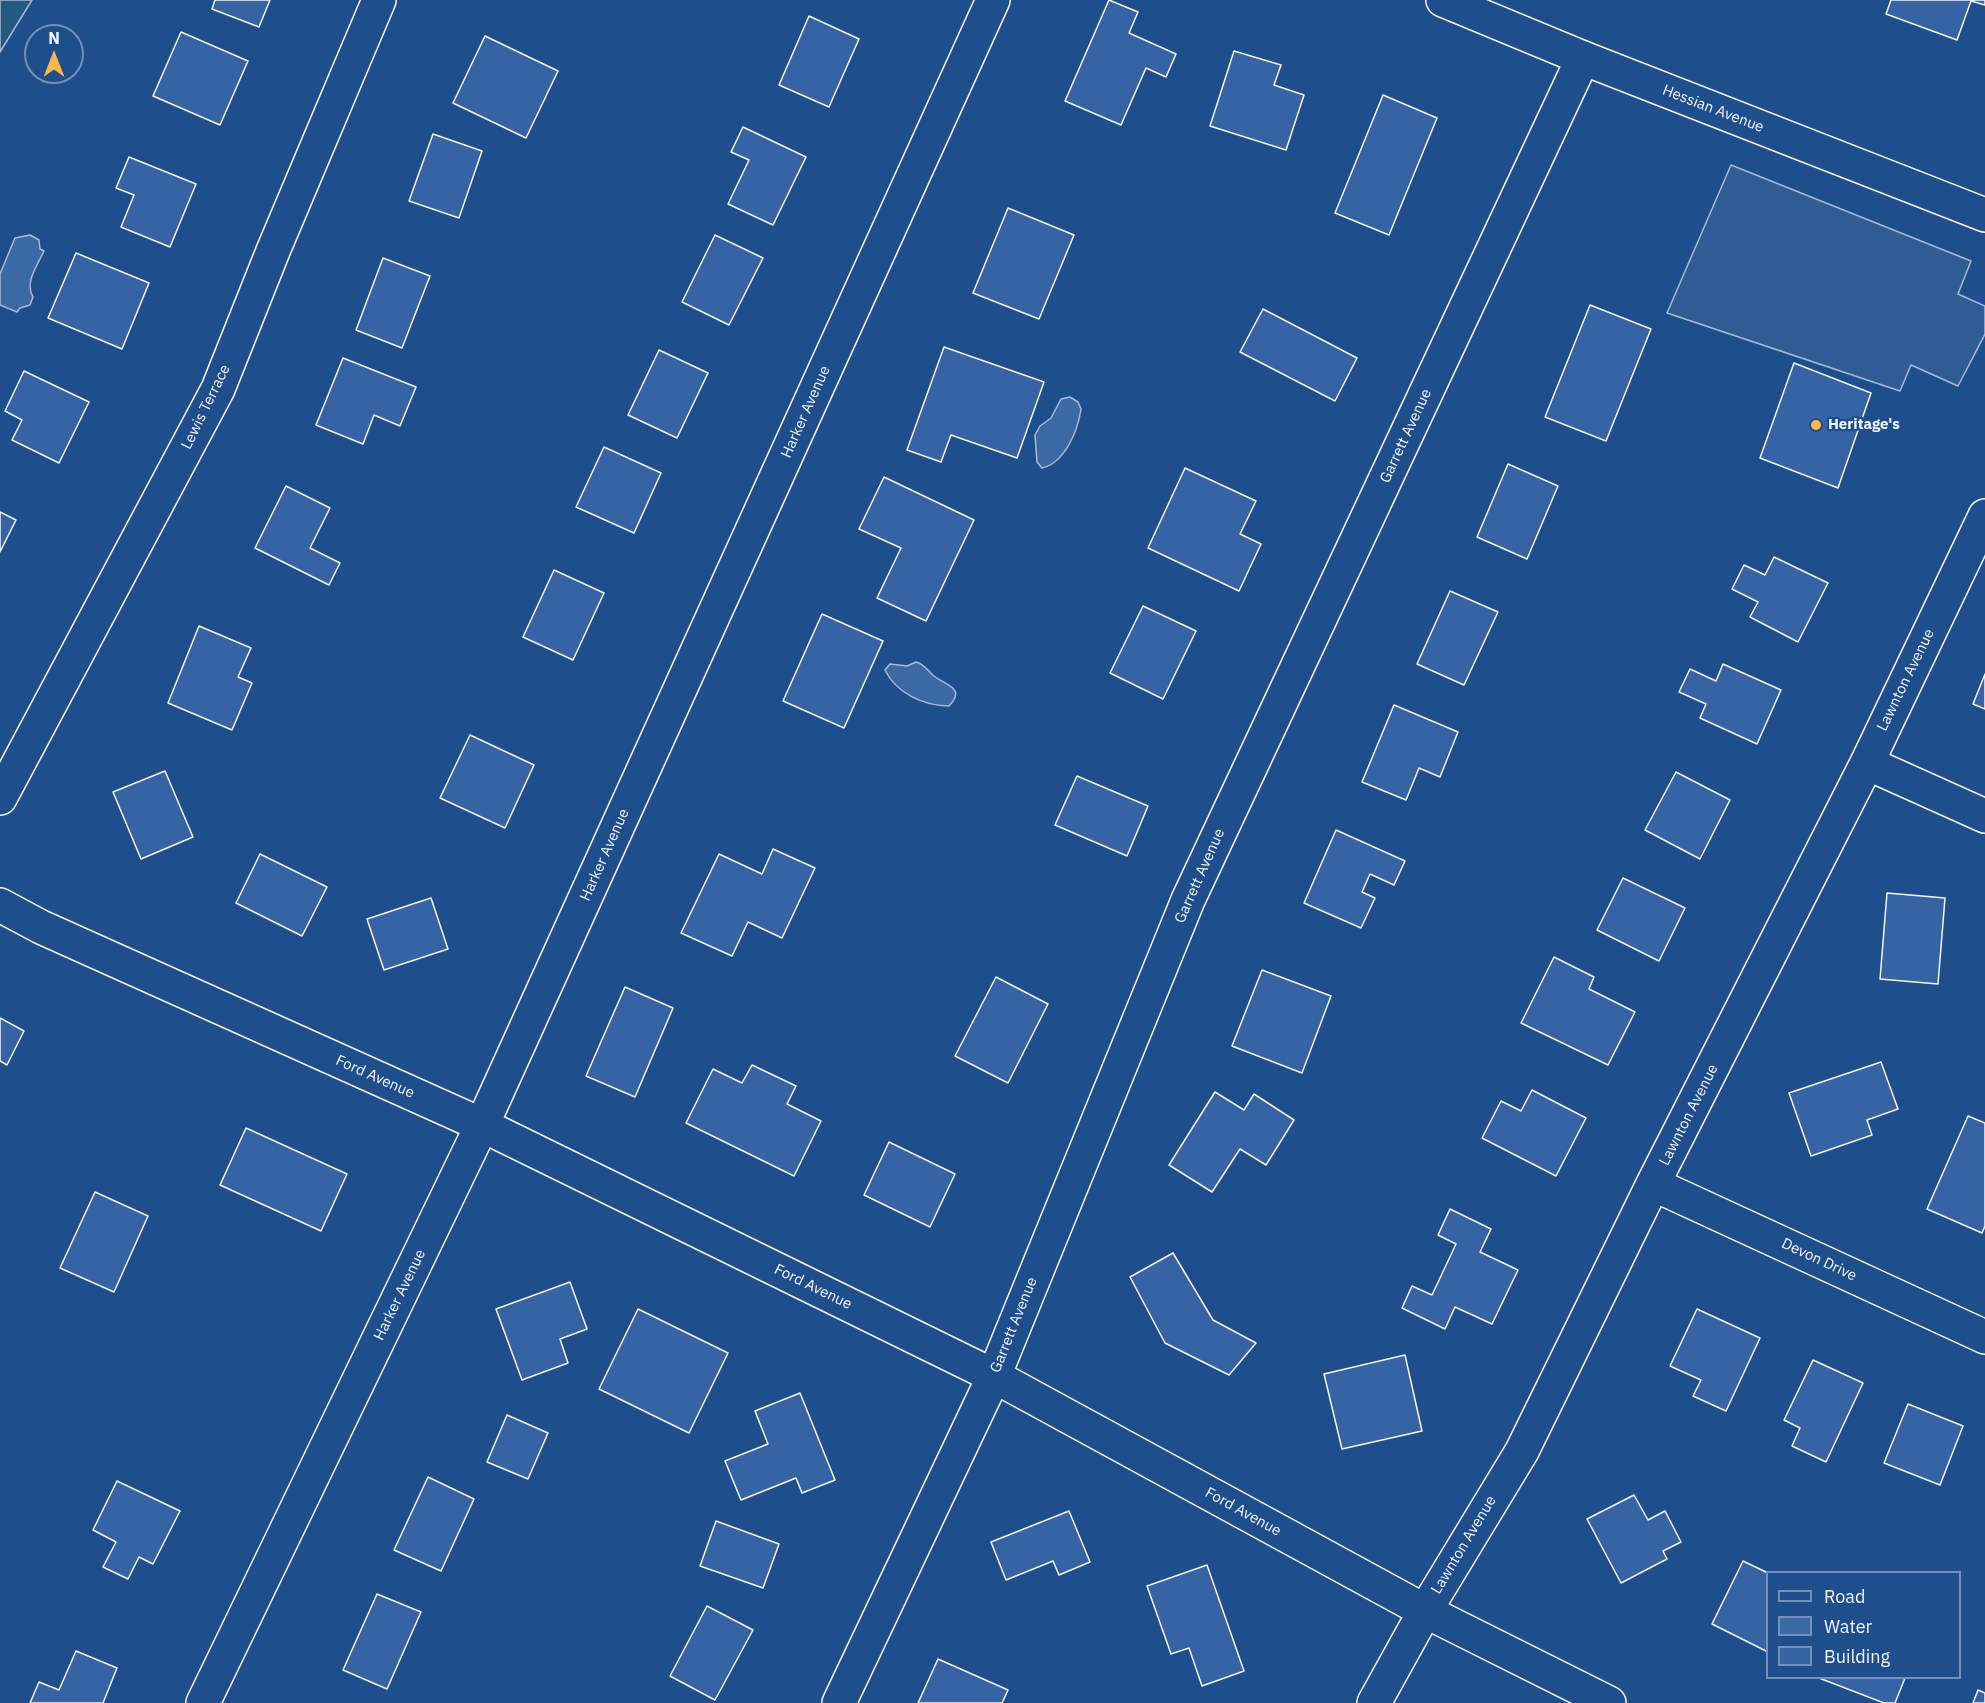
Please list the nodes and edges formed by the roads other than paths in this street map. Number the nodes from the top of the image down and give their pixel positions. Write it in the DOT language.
graph roads {
  1 [pos="379,0"];
  2 [pos="993,0"];
  3 [pos="1443,0"];
  4 [pos="1583,58"];
  5 [pos="1985,215"];
  6 [pos="1985,516"];
  7 [pos="1867,763"];
  8 [pos="0,798"];
  9 [pos="1985,816"];
  10 [pos="0,905"];
  11 [pos="482,1125"];
  12 [pos="1653,1184"];
  13 [pos="1985,1336"];
  14 [pos="994,1376"];
  15 [pos="1425,1611"];
  16 [pos="203,1703"];
  17 [pos="838,1703"];
  18 [pos="1374,1703"];
  19 [pos="1609,1703"];
  1 -- 8 [label="street, Lewis Terrace"];
  2 -- 11 [label="street, Harker Avenue"];
  3 -- 4 [label="street, Hessian Avenue"];
  4 -- 5 [label="street, Hessian Avenue"];
  4 -- 14 [label="street, Garrett Avenue"];
  6 -- 7 [label="street, Lawnton Avenue"];
  7 -- 9 [label="street"];
  7 -- 12 [label="street, Lawnton Avenue"];
  10 -- 11 [label="street, Ford Avenue"];
  11 -- 14 [label="street, Ford Avenue"];
  11 -- 16 [label="street, Harker Avenue"];
  12 -- 13 [label="street, Devon Drive"];
  12 -- 15 [label="street, Lawnton Avenue"];
  14 -- 15 [label="street, Ford Avenue"];
  14 -- 17 [label="street, Garrett Avenue"];
  15 -- 18 [label="street, Lawnton Avenue"];
  15 -- 19 [label="street, Ford Avenue"];
}
